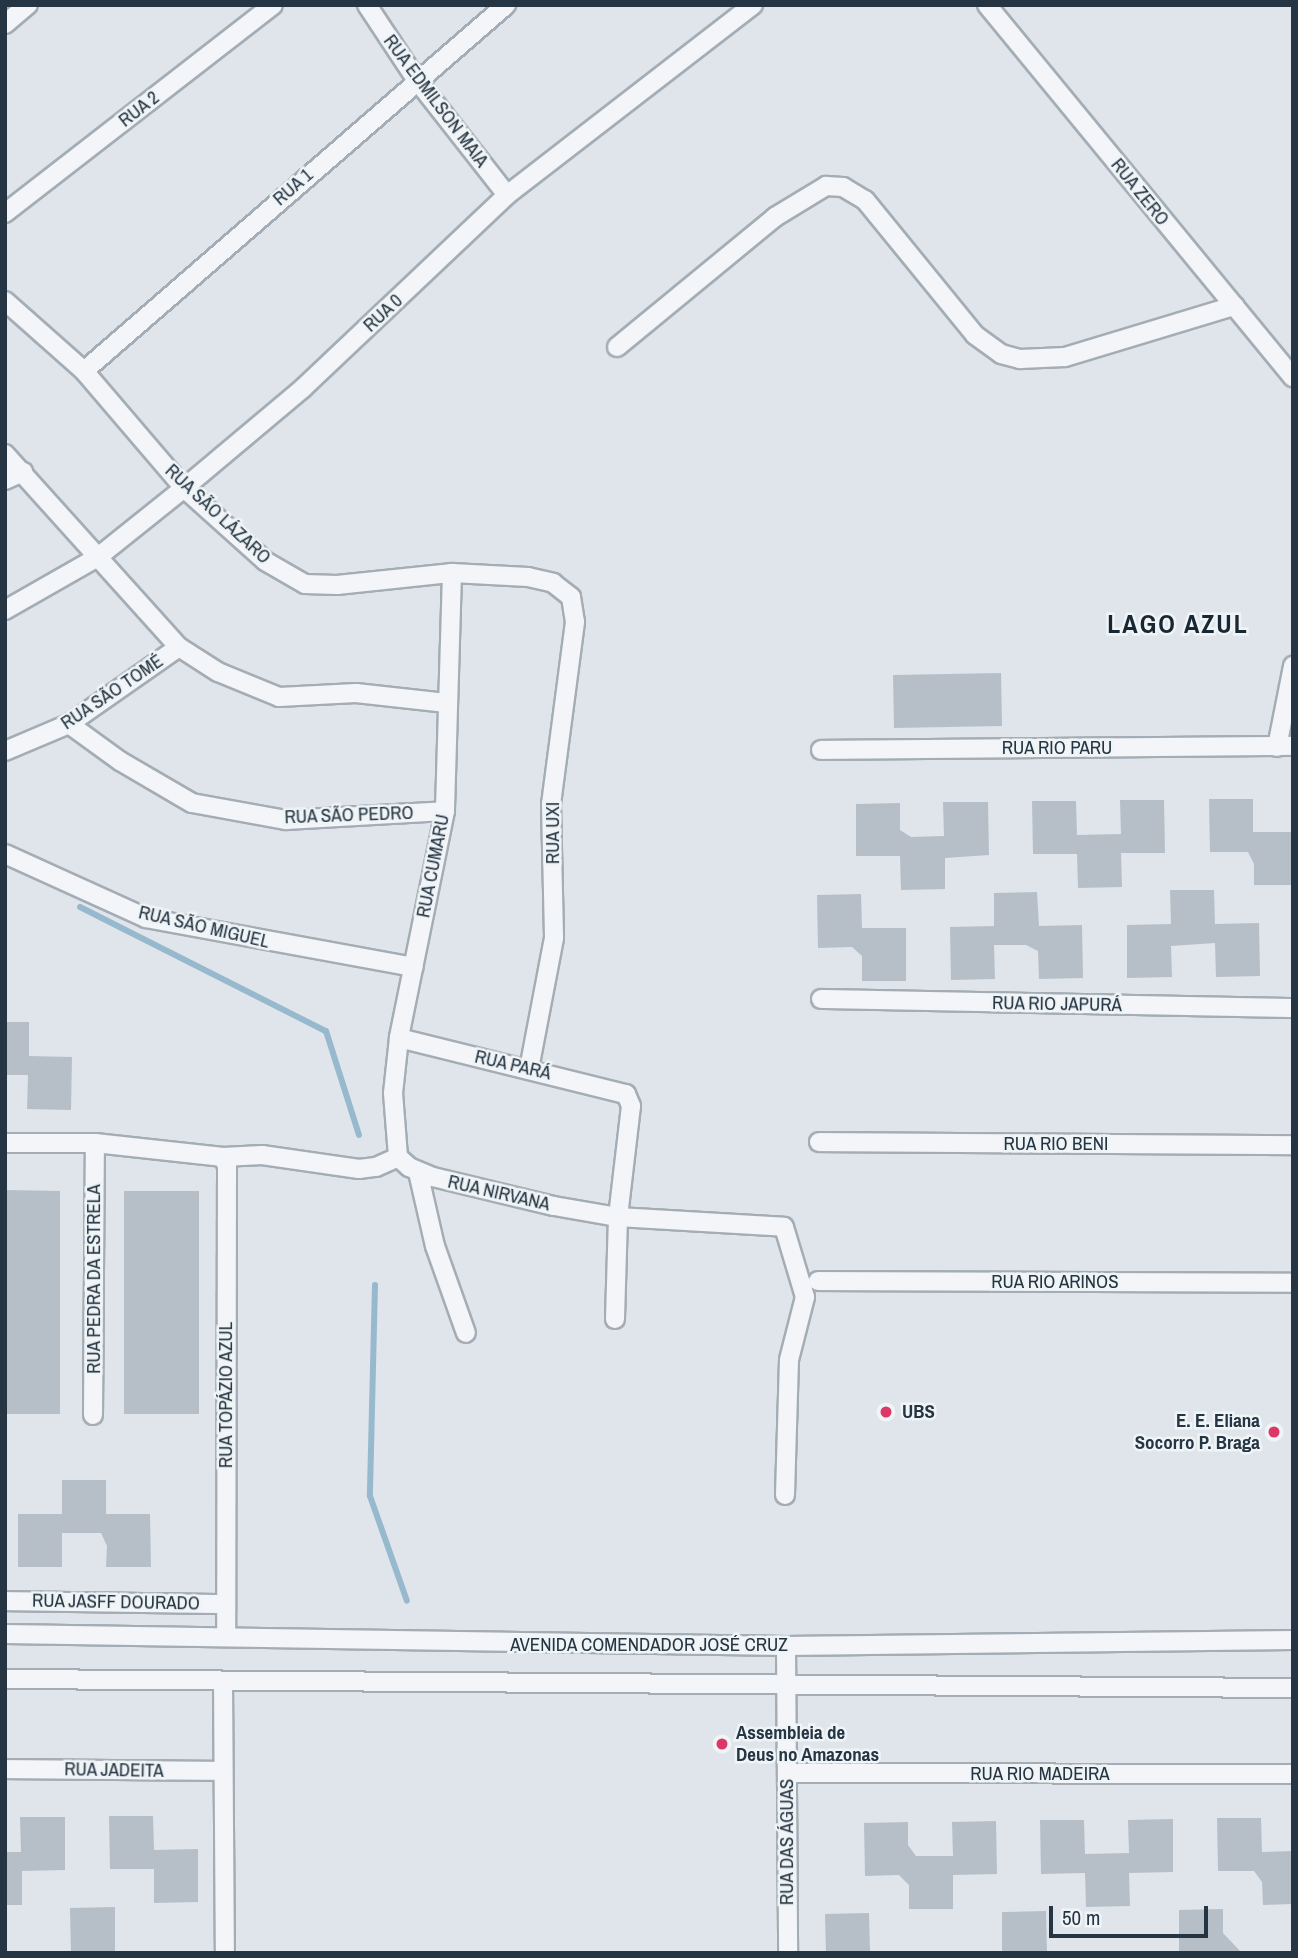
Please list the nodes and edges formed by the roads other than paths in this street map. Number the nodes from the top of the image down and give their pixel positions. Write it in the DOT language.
graph roads {
  1 [pos="28,5"];
  2 [pos="273,5"];
  3 [pos="367,5"];
  4 [pos="506,5"];
  5 [pos="753,5"];
  6 [pos="987,5"];
  7 [pos="5,24"];
  8 [pos="416,79"];
  9 [pos="507,195"];
  10 [pos="5,213"];
  11 [pos="5,301"];
  12 [pos="1234,306"];
  13 [pos="617,347"];
  14 [pos="84,371"];
  15 [pos="1293,378"];
  16 [pos="5,454"];
  17 [pos="23,472"];
  18 [pos="5,480"];
  19 [pos="184,488"];
  20 [pos="98,557"];
  21 [pos="452,573"];
  22 [pos="571,597"];
  23 [pos="5,610"];
  24 [pos="179,647"];
  25 [pos="1293,666"];
  26 [pos="446,703"];
  27 [pos="69,724"];
  28 [pos="1285,746"];
  29 [pos="821,750"];
  30 [pos="5,751"];
  31 [pos="444,811"];
  32 [pos="5,854"];
  33 [pos="414,967"];
  34 [pos="821,999"];
  35 [pos="1293,1008"];
  36 [pos="399,1038"];
  37 [pos="529,1069"];
  38 [pos="819,1142"];
  39 [pos="5,1143"];
  40 [pos="95,1143"];
  41 [pos="1293,1145"];
  42 [pos="223,1157"];
  43 [pos="398,1157"];
  44 [pos="418,1172"];
  45 [pos="618,1217"];
  46 [pos="818,1281"];
  47 [pos="1293,1283"];
  48 [pos="615,1319"];
  49 [pos="466,1332"];
  50 [pos="93,1415"];
  51 [pos="785,1495"];
  52 [pos="5,1601"];
  53 [pos="226,1604"];
  54 [pos="5,1634"];
  55 [pos="226,1634"];
  56 [pos="1293,1640"];
  57 [pos="786,1646"];
  58 [pos="5,1679"];
  59 [pos="223,1681"];
  60 [pos="787,1688"];
  61 [pos="1293,1688"];
  62 [pos="5,1769"];
  63 [pos="222,1771"];
  64 [pos="787,1773"];
  65 [pos="1293,1774"];
  66 [pos="225,1953"];
  67 [pos="788,1953"];
  1 -- 7 [label="street"];
  2 -- 10 [label="street, RUA 2"];
  3 -- 8 [label="street, RUA EDMILSON MAIA"];
  4 -- 8 [label="street, RUA 1"];
  5 -- 9 [label="street, RUA 0"];
  6 -- 12 [label="street, RUA ZERO"];
  8 -- 9 [label="street, RUA EDMILSON MAIA"];
  8 -- 14 [label="street, RUA 1"];
  9 -- 19 [label="street, RUA 0"];
  11 -- 14 [label="street, RUA SÃO LÁZARO"];
  12 -- 13 [label="street"];
  12 -- 15 [label="street, RUA ZERO"];
  14 -- 19 [label="street, RUA SÃO LÁZARO"];
  16 -- 17 [label="street"];
  17 -- 18 [label="street"];
  17 -- 20 [label="street"];
  19 -- 20 [label="street, RUA 0"];
  19 -- 21 [label="street, RUA SÃO LÁZARO"];
  20 -- 23 [label="street, RUA 0"];
  20 -- 24 [label="street"];
  21 -- 22 [label="street, RUA SÃO LÁZARO"];
  21 -- 26 [label="street, RUA CUMARU"];
  22 -- 37 [label="street, RUA UXI"];
  24 -- 26 [label="street"];
  24 -- 27 [label="street, RUA SÃO TOMÉ"];
  25 -- 28 [label="street"];
  26 -- 31 [label="street, RUA CUMARU"];
  27 -- 30 [label="street, RUA SÃO TOMÉ"];
  27 -- 31 [label="street, RUA SÃO PEDRO"];
  28 -- 29 [label="street, RUA RIO PARU"];
  31 -- 33 [label="street, RUA CUMARU"];
  32 -- 33 [label="street, RUA SÃO MIGUEL"];
  33 -- 36 [label="street, RUA CUMARU"];
  34 -- 35 [label="street, RUA RIO JAPURÁ"];
  36 -- 37 [label="street, RUA PARÁ"];
  36 -- 43 [label="street, RUA CUMARU"];
  37 -- 45 [label="street, RUA PARÁ"];
  38 -- 41 [label="street, RUA RIO BENI"];
  39 -- 40 [label="street"];
  40 -- 42 [label="street"];
  40 -- 50 [label="street, RUA PEDRA DA ESTRELA"];
  42 -- 43 [label="street"];
  42 -- 53 [label="street, RUA TOPÁZIO AZUL"];
  43 -- 44 [label="street, RUA NIRVANA"];
  44 -- 45 [label="street, RUA NIRVANA"];
  44 -- 49 [label="street"];
  45 -- 48 [label="street"];
  45 -- 51 [label="street, RUA NIRVANA"];
  46 -- 47 [label="street, RUA RIO ARINOS"];
  52 -- 53 [label="street, RUA JASFF DOURADO"];
  53 -- 55 [label="street, RUA TOPÁZIO AZUL"];
  54 -- 55 [label="street, AVENIDA COMENDADOR JOSÉ CRUZ"];
  55 -- 57 [label="street, AVENIDA COMENDADOR JOSÉ CRUZ"];
  56 -- 57 [label="street, AVENIDA COMENDADOR JOSÉ CRUZ"];
  57 -- 60 [label="street, RUA DAS ÁGUAS"];
  58 -- 59 [label="street, AVENIDA COMENDADOR JOSÉ CRUZ"];
  59 -- 60 [label="street, AVENIDA COMENDADOR JOSÉ CRUZ"];
  59 -- 63 [label="street"];
  60 -- 61 [label="street, AVENIDA COMENDADOR JOSÉ CRUZ"];
  60 -- 64 [label="street, RUA DAS ÁGUAS"];
  62 -- 63 [label="street, RUA JADEITA"];
  63 -- 66 [label="street"];
  64 -- 65 [label="street, RUA RIO MADEIRA"];
  64 -- 67 [label="street, RUA DAS ÁGUAS"];
}
